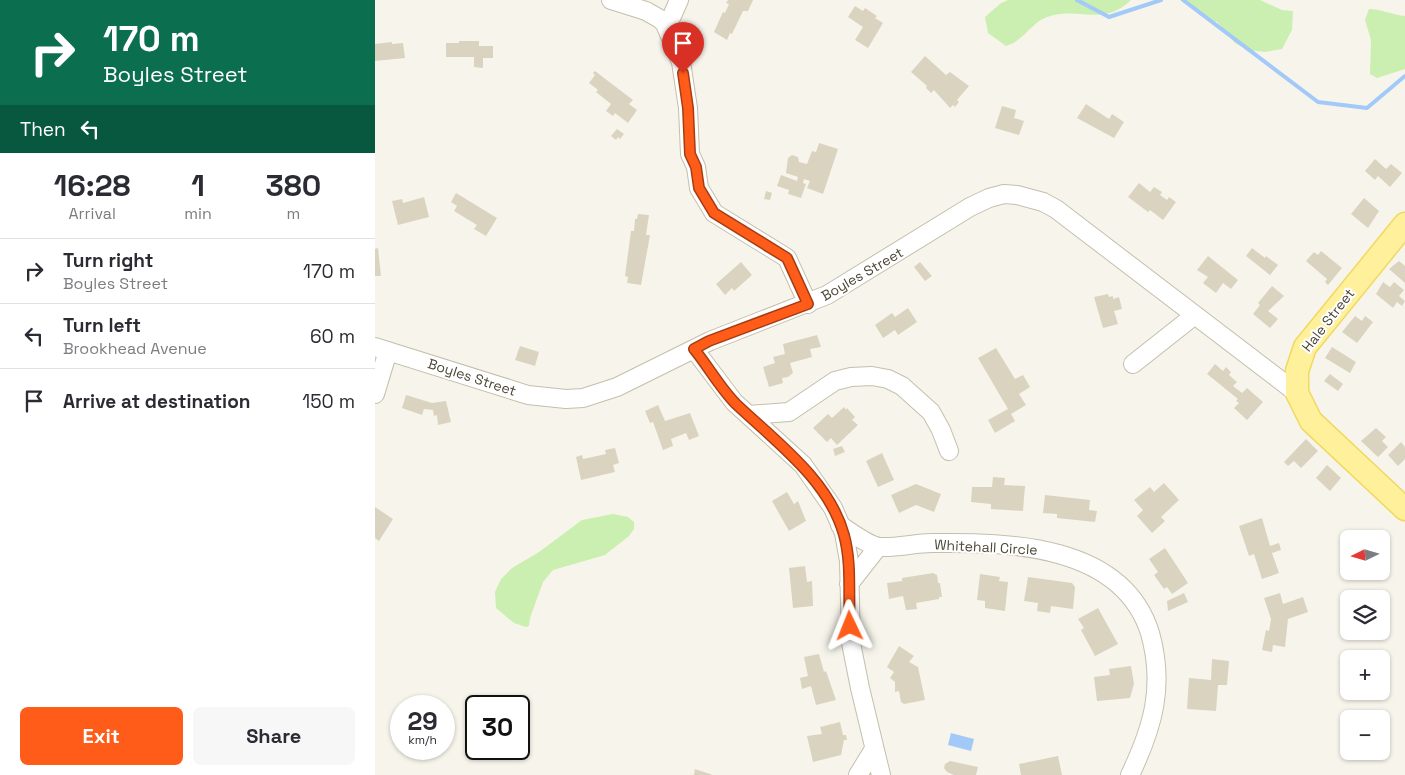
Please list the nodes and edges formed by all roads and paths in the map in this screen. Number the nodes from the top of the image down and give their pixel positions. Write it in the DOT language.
graph roads {
  1 [pos="611,0"];
  2 [pos="679,0"];
  3 [pos="665,24"];
  4 [pos="1405,224"];
  5 [pos="808,304"];
  6 [pos="1195,314"];
  7 [pos="382,349"];
  8 [pos="694,349"];
  9 [pos="1133,364"];
  10 [pos="1297,393"];
  11 [pos="375,394"];
  12 [pos="748,415"];
  13 [pos="949,451"];
  14 [pos="1405,509"];
  15 [pos="840,525"];
  16 [pos="878,547"];
  17 [pos="849,584"];
  18 [pos="874,749"];
  19 [pos="857,775"];
  20 [pos="881,775"];
  21 [pos="1130,775"];
  1 -- 3 [label="street"];
  2 -- 3 [label="street"];
  3 -- 5 [label="street"];
  4 -- 10 [label="main road, Hale Street"];
  5 -- 6 [label="street, Boyles Street"];
  5 -- 8 [label="street, Boyles Street"];
  6 -- 9 [label="street"];
  6 -- 10 [label="street, Boyles Street"];
  7 -- 8 [label="street, Boyles Street"];
  7 -- 11 [label="street"];
  8 -- 12 [label="street"];
  10 -- 14 [label="main road, Hale Street"];
  12 -- 13 [label="street"];
  12 -- 15 [label="street"];
  15 -- 16 [label="street"];
  15 -- 17 [label="street"];
  16 -- 17 [label="street"];
  16 -- 21 [label="street, Whitehall Circle"];
  17 -- 18 [label="street"];
  18 -- 19 [label="street"];
  18 -- 20 [label="street"];
}
